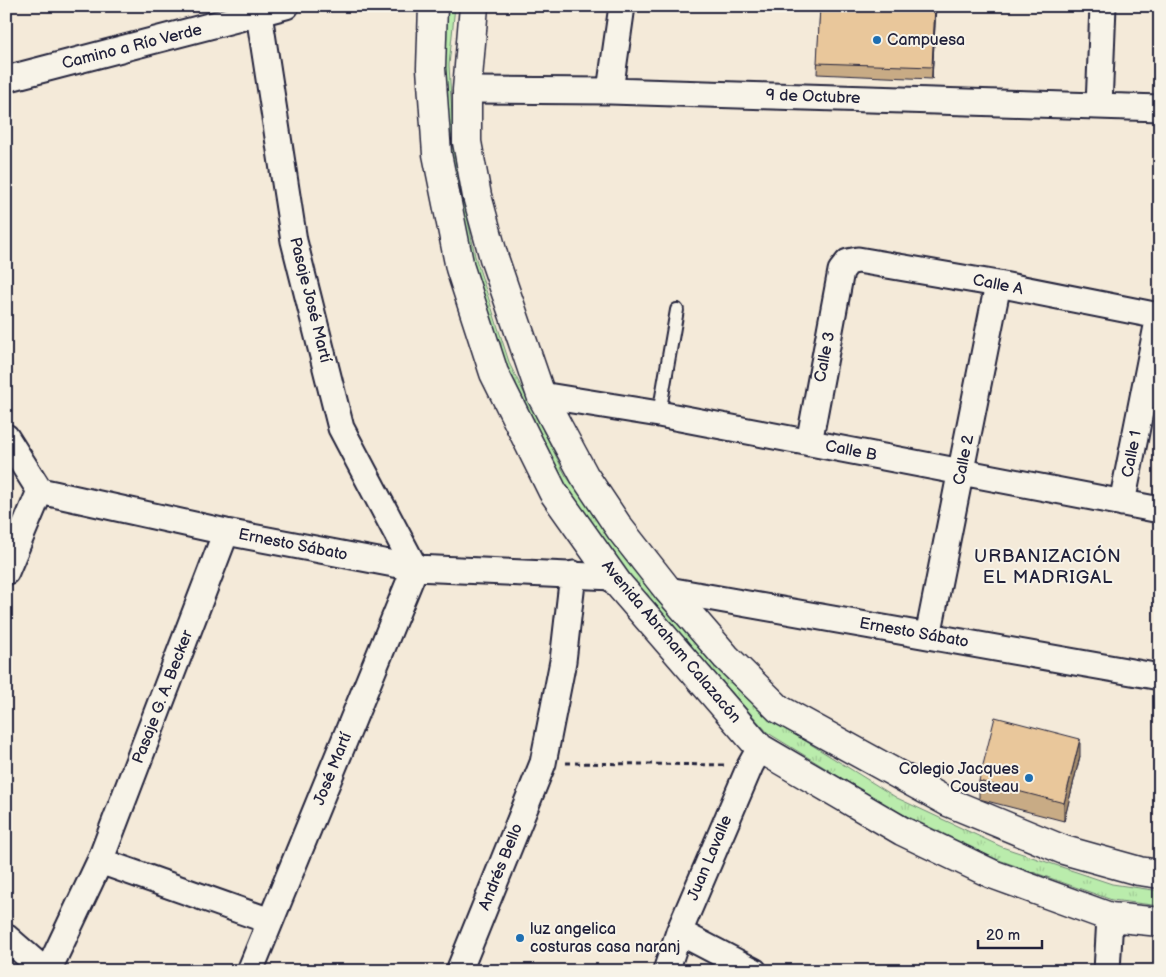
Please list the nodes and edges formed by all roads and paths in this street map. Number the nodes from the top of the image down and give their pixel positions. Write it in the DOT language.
graph roads {
  1 [pos="286,6"];
  2 [pos="433,6"];
  3 [pos="474,6"];
  4 [pos="622,6"];
  5 [pos="1103,6"];
  6 [pos="259,14"];
  7 [pos="6,79"];
  8 [pos="467,90"];
  9 [pos="610,91"];
  10 [pos="1099,106"];
  11 [pos="1160,108"];
  12 [pos="841,271"];
  13 [pos="998,284"];
  14 [pos="677,310"];
  15 [pos="1159,316"];
  16 [pos="541,395"];
  17 [pos="659,414"];
  18 [pos="6,437"];
  19 [pos="809,443"];
  20 [pos="961,472"];
  21 [pos="40,490"];
  22 [pos="1122,503"];
  23 [pos="1160,510"];
  24 [pos="226,532"];
  25 [pos="415,568"];
  26 [pos="6,572"];
  27 [pos="573,574"];
  28 [pos="613,576"];
  29 [pos="668,590"];
  30 [pos="928,636"];
  31 [pos="1160,676"];
  32 [pos="755,757"];
  33 [pos="543,763"];
  34 [pos="100,861"];
  35 [pos="1160,874"];
  36 [pos="1110,917"];
  37 [pos="270,921"];
  38 [pos="1160,922"];
  39 [pos="679,932"];
  40 [pos="6,937"];
  41 [pos="47,971"];
  42 [pos="250,971"];
  43 [pos="458,971"];
  44 [pos="666,971"];
  45 [pos="754,971"];
  46 [pos="1107,971"];
  1 -- 6 [label="street, Camino a Río Verde"];
  2 -- 28 [label="main road, Avenida Abraham Calazacón"];
  3 -- 8 [label="main road, Avenida Abraham Calazacón"];
  4 -- 9 [label="street"];
  5 -- 10 [label="street"];
  6 -- 7 [label="street, Camino a Río Verde"];
  6 -- 25 [label="street, Pasaje José Martí"];
  8 -- 9 [label="street, 9 de Octubre"];
  8 -- 16 [label="main road, Avenida Abraham Calazacón"];
  9 -- 10 [label="street, 9 de Octubre"];
  10 -- 11 [label="street, 9 de Octubre"];
  12 -- 13 [label="street, Calle A"];
  12 -- 19 [label="street, Calle 3"];
  13 -- 15 [label="street, Calle A"];
  13 -- 20 [label="street, Calle 2"];
  14 -- 17 [label="lane"];
  15 -- 22 [label="street, Calle 1"];
  16 -- 17 [label="street, Calle B"];
  16 -- 29 [label="main road, Avenida Abraham Calazacón"];
  17 -- 19 [label="street, Calle B"];
  18 -- 21 [label="street"];
  19 -- 20 [label="street, Calle B"];
  20 -- 22 [label="street, Calle B"];
  20 -- 30 [label="street, Calle 2"];
  21 -- 24 [label="street, Ernesto Sábato"];
  21 -- 26 [label="street"];
  22 -- 23 [label="street, Calle B"];
  24 -- 25 [label="street, Ernesto Sábato"];
  24 -- 34 [label="street, Pasaje G. A. Becker"];
  25 -- 27 [label="street, Ernesto Sábato"];
  25 -- 37 [label="street, José Martí"];
  27 -- 28 [label="street, Ernesto Sábato"];
  27 -- 33 [label="street, Andrés Bello"];
  28 -- 32 [label="main road, Avenida Abraham Calazacón"];
  29 -- 30 [label="street, Ernesto Sábato"];
  29 -- 35 [label="main road, Avenida Abraham Calazacón"];
  30 -- 31 [label="street, Ernesto Sábato"];
  32 -- 33 [label="path"];
  32 -- 36 [label="main road, Avenida Abraham Calazacón"];
  32 -- 39 [label="street, Juan Lavalle"];
  33 -- 43 [label="street, Andrés Bello"];
  34 -- 37 [label="street"];
  34 -- 41 [label="street, Pasaje G. A. Becker"];
  36 -- 38 [label="main road, Avenida Abraham Calazacón"];
  36 -- 46 [label="street"];
  37 -- 42 [label="street, José Martí"];
  39 -- 44 [label="street, Juan Lavalle"];
  39 -- 45 [label="street"];
  40 -- 41 [label="street"];
}
